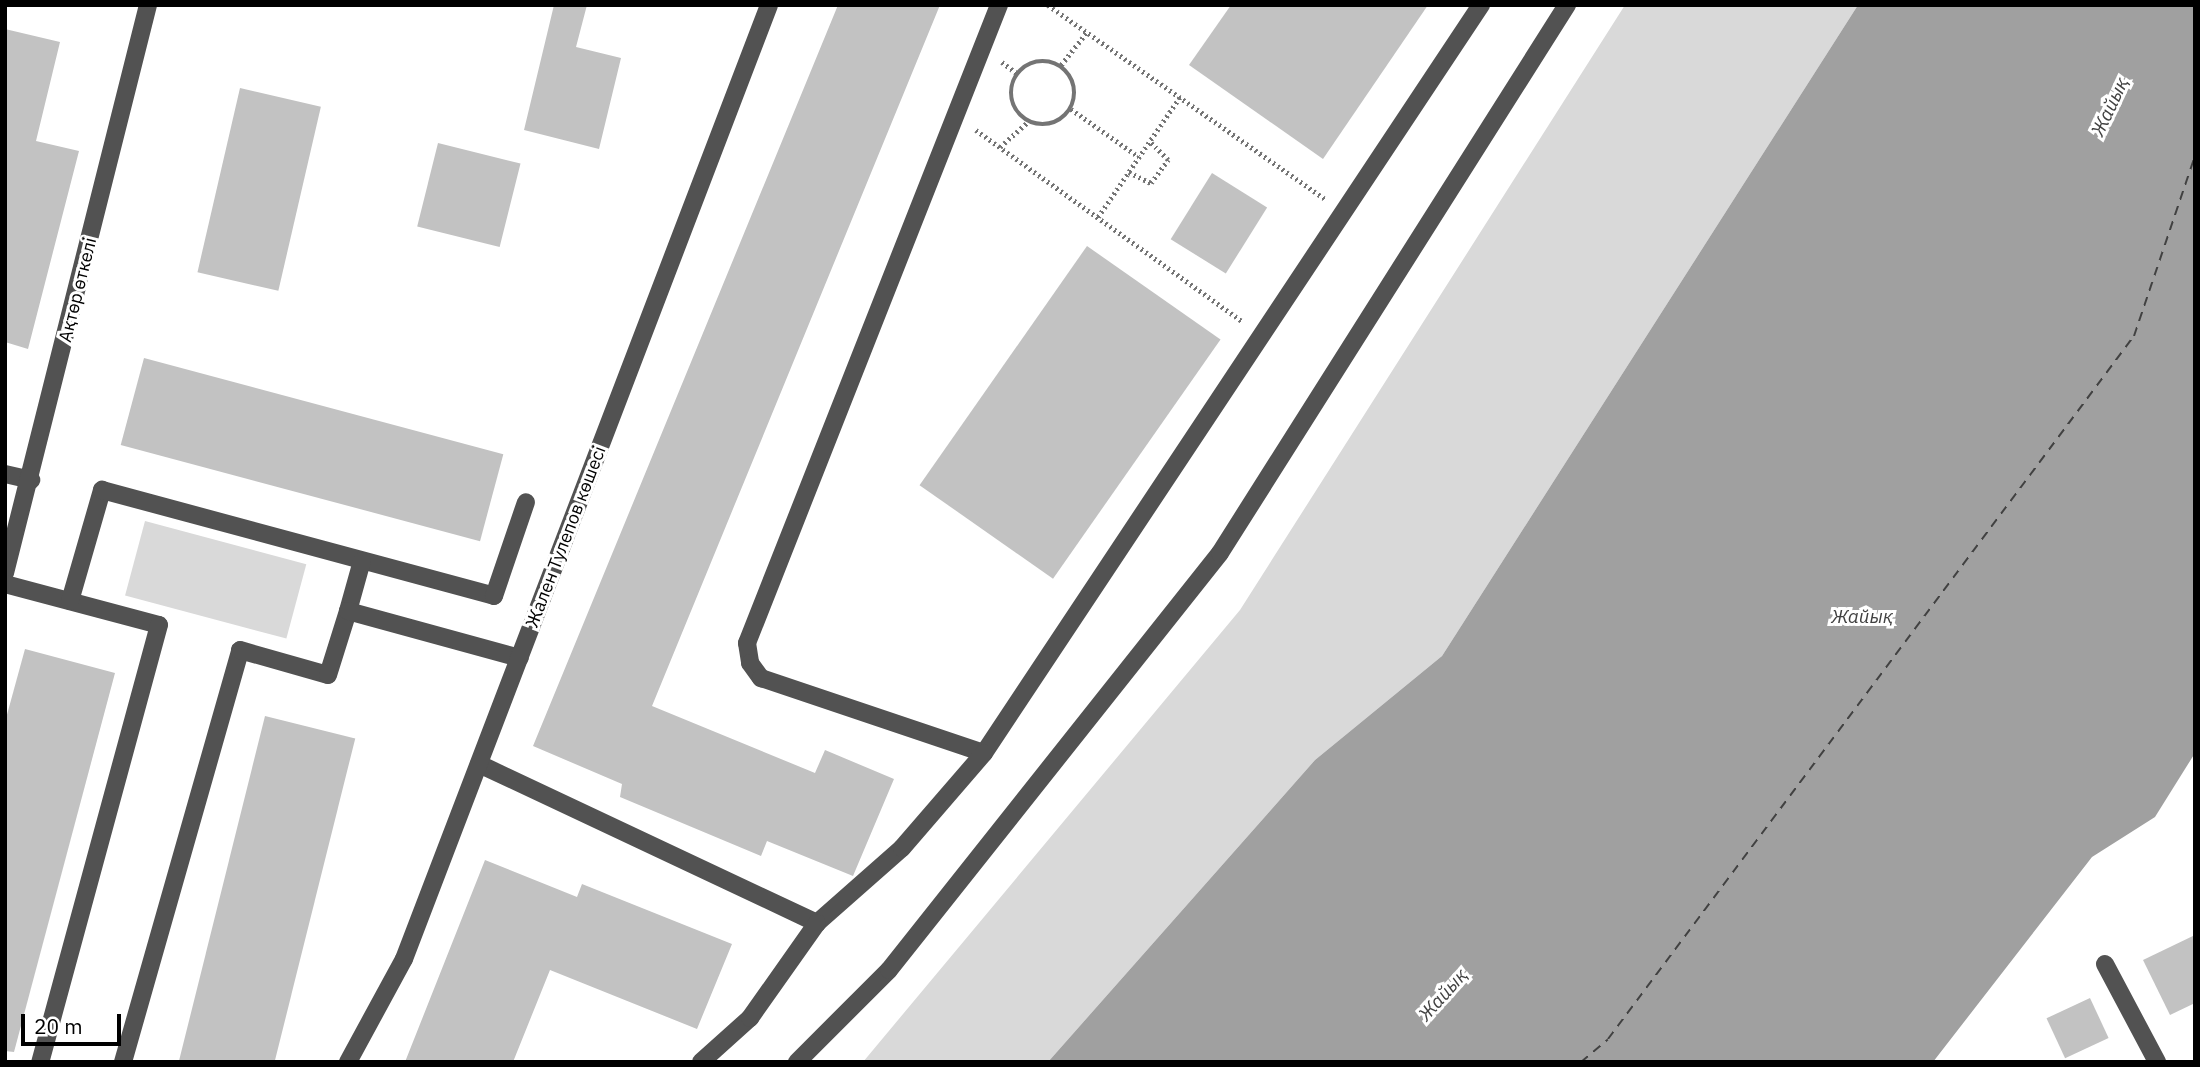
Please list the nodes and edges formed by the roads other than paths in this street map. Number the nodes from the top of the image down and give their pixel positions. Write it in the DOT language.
graph roads {
  1 [pos="148,5"];
  2 [pos="769,5"];
  3 [pos="999,5"];
  4 [pos="1481,5"];
  5 [pos="1567,5"];
  6 [pos="5,474"];
  7 [pos="31,480"];
  8 [pos="526,502"];
  9 [pos="8,550"];
  10 [pos="362,561"];
  11 [pos="5,573"];
  12 [pos="5,584"];
  13 [pos="70,601"];
  14 [pos="348,611"];
  15 [pos="520,658"];
  16 [pos="984,753"];
  17 [pos="479,764"];
  18 [pos="817,923"];
  19 [pos="2105,964"];
  20 [pos="40,1062"];
  21 [pos="123,1062"];
  22 [pos="348,1062"];
  23 [pos="701,1062"];
  24 [pos="797,1062"];
  25 [pos="2157,1062"];
  1 -- 7 [label="street, Ақтөр өткелі"];
  2 -- 15 [label="street, Жален Тулепов көшесі"];
  3 -- 16 [label="street"];
  4 -- 16 [label="street"];
  5 -- 24 [label="street"];
  6 -- 7 [label="street"];
  7 -- 9 [label="street, Ақтөр өткелі"];
  8 -- 10 [label="street"];
  9 -- 11 [label="street, Ақтөр өткелі"];
  10 -- 13 [label="street"];
  10 -- 14 [label="street"];
  12 -- 13 [label="street"];
  13 -- 20 [label="street"];
  14 -- 15 [label="street"];
  14 -- 21 [label="street"];
  15 -- 17 [label="street, Жален Тулепов көшесі"];
  16 -- 18 [label="street"];
  17 -- 18 [label="street"];
  17 -- 22 [label="street, Жален Тулепов көшесі"];
  18 -- 23 [label="street"];
  19 -- 25 [label="street"];
}
